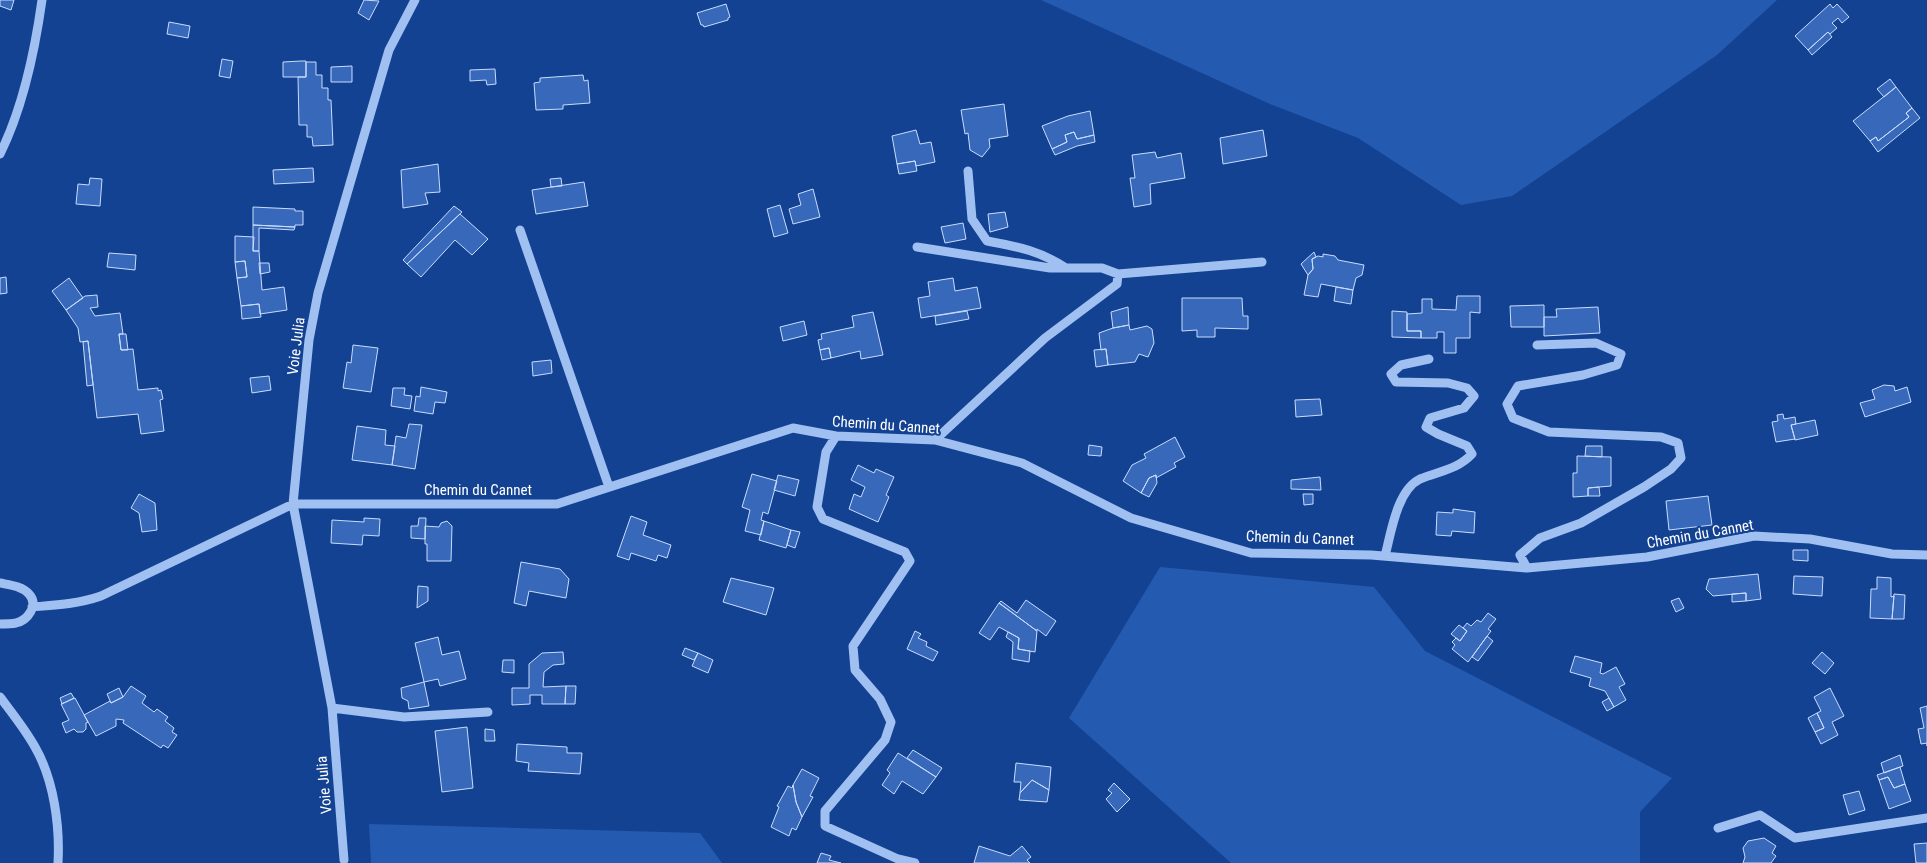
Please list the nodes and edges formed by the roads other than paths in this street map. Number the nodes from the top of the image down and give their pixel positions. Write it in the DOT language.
graph roads {
  1 [pos="42,0"];
  2 [pos="415,0"];
  3 [pos="0,154"];
  4 [pos="968,171"];
  5 [pos="520,230"];
  6 [pos="917,247"];
  7 [pos="1262,262"];
  8 [pos="1066,268"];
  9 [pos="1118,274"];
  10 [pos="1537,345"];
  11 [pos="1429,359"];
  12 [pos="836,436"];
  13 [pos="935,440"];
  14 [pos="609,487"];
  15 [pos="293,504"];
  16 [pos="1385,556"];
  17 [pos="1927,556"];
  18 [pos="1527,568"];
  19 [pos="0,583"];
  20 [pos="32,607"];
  21 [pos="0,624"];
  22 [pos="0,696"];
  23 [pos="332,708"];
  24 [pos="488,712"];
  25 [pos="1927,818"];
  26 [pos="1718,828"];
  27 [pos="344,860"];
  28 [pos="58,863"];
  29 [pos="915,863"];
  1 -- 3 [label="street"];
  2 -- 15 [label="street, Voie Julia"];
  4 -- 8 [label="street"];
  5 -- 14 [label="street"];
  6 -- 8 [label="street"];
  7 -- 9 [label="street"];
  8 -- 9 [label="street"];
  9 -- 13 [label="street"];
  10 -- 18 [label="street"];
  11 -- 16 [label="street"];
  12 -- 13 [label="street, Chemin du Cannet"];
  12 -- 14 [label="street, Chemin du Cannet"];
  12 -- 29 [label="street"];
  13 -- 16 [label="street, Chemin du Cannet"];
  14 -- 15 [label="street, Chemin du Cannet"];
  15 -- 20 [label="street, Chemin du Cannet"];
  15 -- 23 [label="street, Voie Julia"];
  16 -- 18 [label="street, Chemin du Cannet"];
  17 -- 18 [label="street, Chemin du Cannet"];
  19 -- 20 [label="street"];
  20 -- 21 [label="street"];
  22 -- 28 [label="street"];
  23 -- 24 [label="street"];
  23 -- 27 [label="street, Voie Julia"];
  25 -- 26 [label="street"];
}
